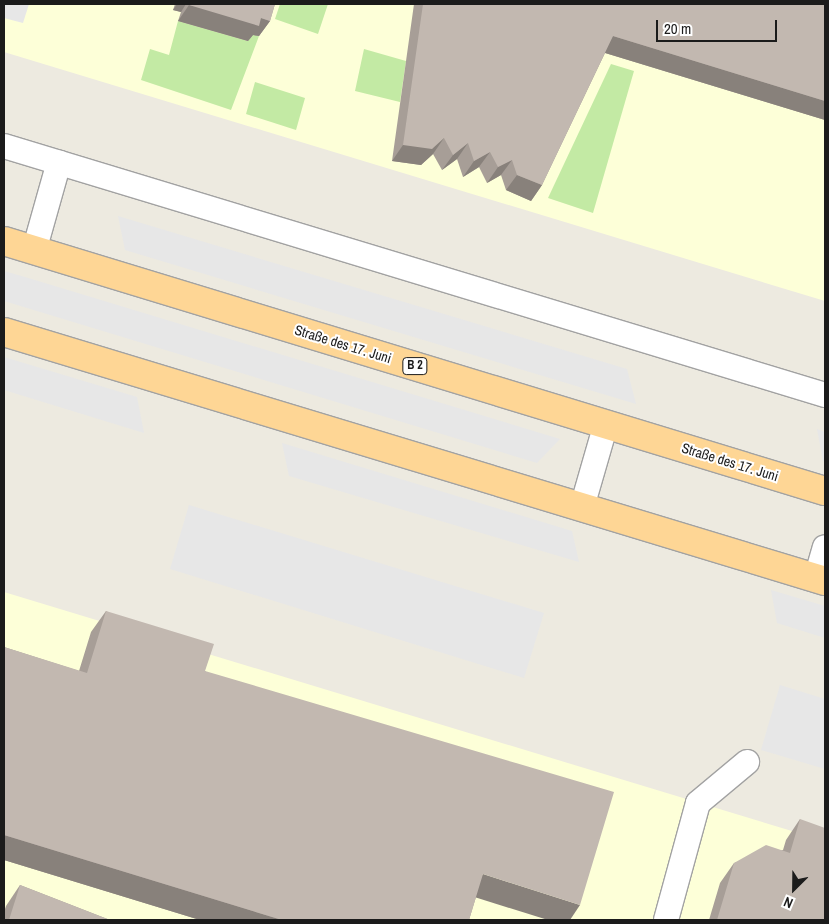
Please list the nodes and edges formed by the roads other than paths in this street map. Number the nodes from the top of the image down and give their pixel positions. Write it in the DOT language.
graph roads {
  1 [pos="4,146"];
  2 [pos="59,162"];
  3 [pos="4,241"];
  4 [pos="34,251"];
  5 [pos="4,332"];
  6 [pos="825,395"];
  7 [pos="606,424"];
  8 [pos="825,491"];
  9 [pos="582,507"];
  10 [pos="825,547"];
  11 [pos="820,580"];
  12 [pos="747,762"];
  13 [pos="666,920"];
  1 -- 2 [label="lane"];
  2 -- 4 [label="lane"];
  2 -- 6 [label="lane"];
  3 -- 4 [label="main road, Straße des 17. Juni / B 2"];
  4 -- 7 [label="main road, Straße des 17. Juni / B 2"];
  5 -- 9 [label="main road"];
  7 -- 8 [label="main road, Straße des 17. Juni / B 2"];
  7 -- 9 [label="lane"];
  9 -- 11 [label="main road"];
  10 -- 11 [label="lane"];
  12 -- 13 [label="lane"];
}
